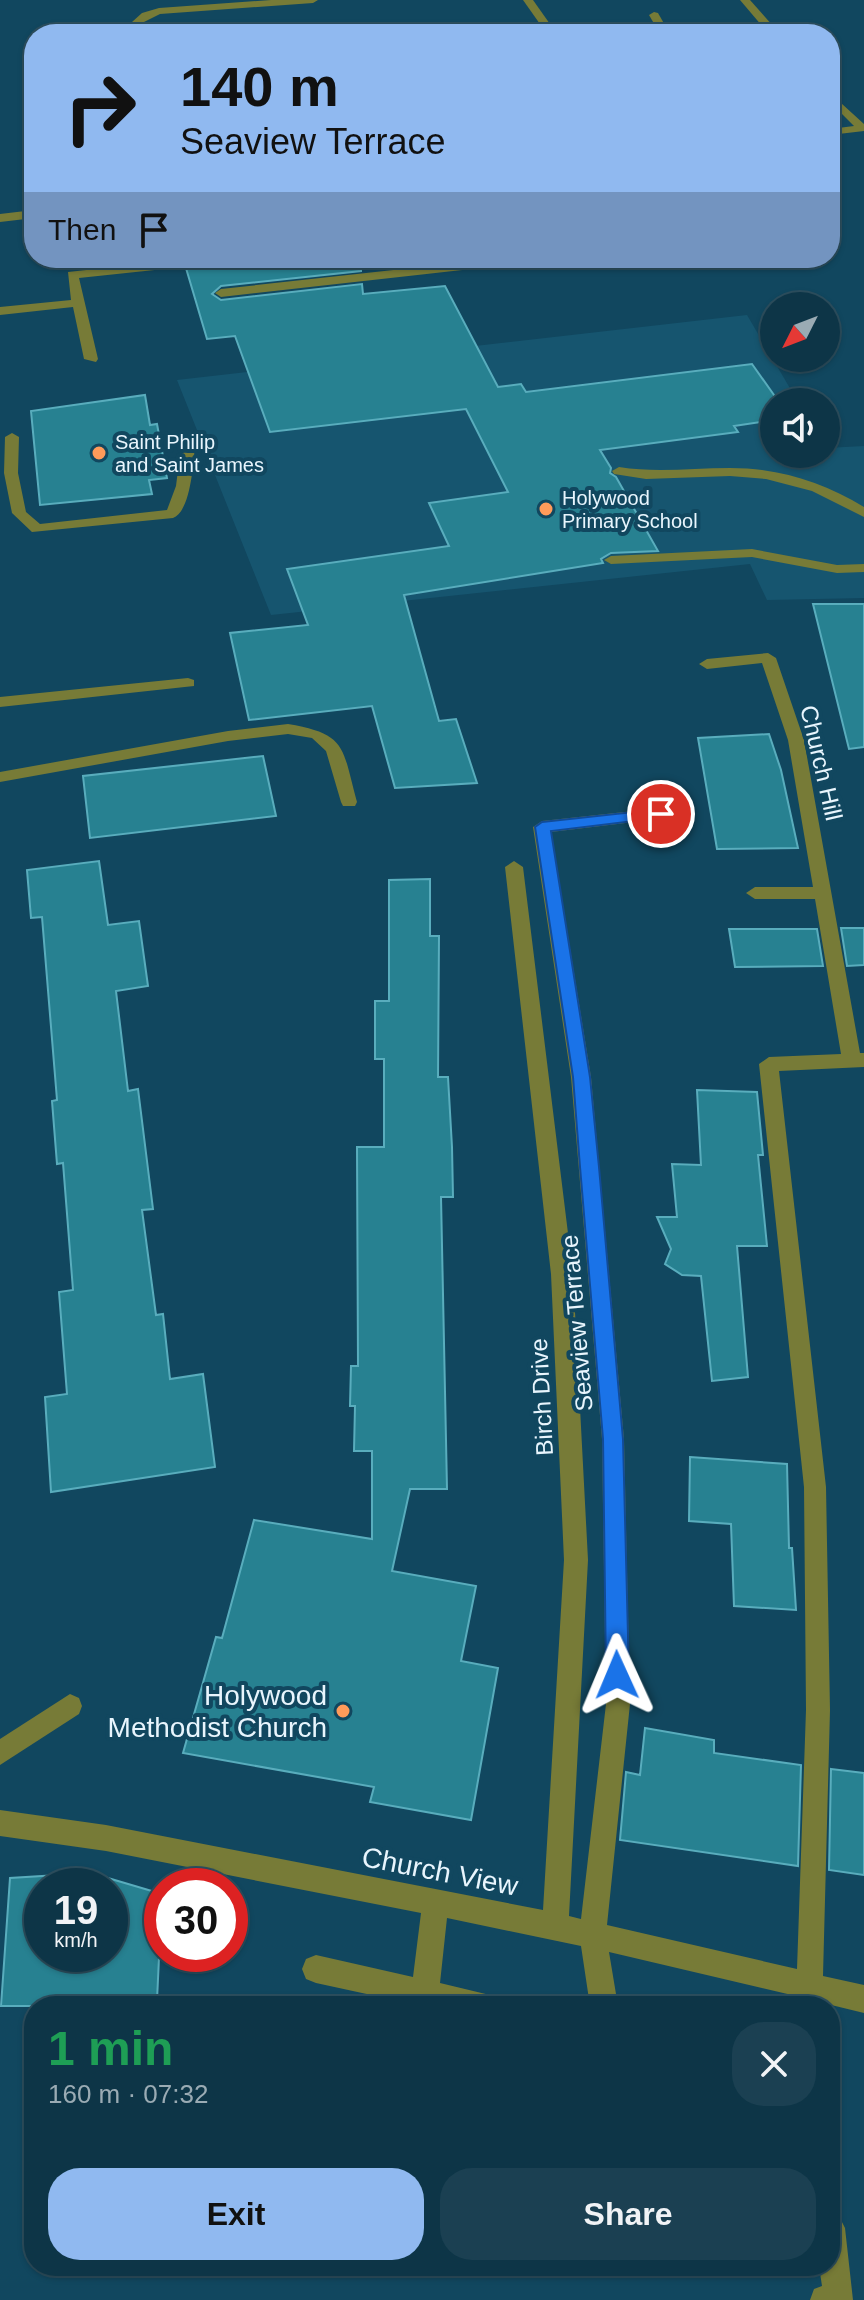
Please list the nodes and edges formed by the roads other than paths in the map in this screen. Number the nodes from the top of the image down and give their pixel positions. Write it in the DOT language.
graph roads {
  1 [pos="313,0"];
  2 [pos="528,0"];
  3 [pos="745,0"];
  4 [pos="654,15"];
  5 [pos="138,24"];
  6 [pos="545,24"];
  7 [pos="659,24"];
  8 [pos="766,24"];
  9 [pos="840,106"];
  10 [pos="863,128"];
  11 [pos="840,131"];
  12 [pos="24,215"];
  13 [pos="0,218"];
  14 [pos="140,268"];
  15 [pos="389,268"];
  16 [pos="448,268"];
  17 [pos="392,274"];
  18 [pos="221,293"];
  19 [pos="79,303"];
  20 [pos="0,311"];
  21 [pos="91,359"];
  22 [pos="12,437"];
  23 [pos="188,446"];
  24 [pos="619,471"];
  25 [pos="5,474"];
  26 [pos="864,513"];
  27 [pos="611,560"];
  28 [pos="864,568"];
  29 [pos="707,664"];
  30 [pos="188,683"];
  31 [pos="0,702"];
  32 [pos="0,777"];
  33 [pos="349,802"];
  34 [pos="661,814"];
  35 [pos="514,867"];
  36 [pos="755,893"];
  37 [pos="823,893"];
  38 [pos="858,1060"];
  39 [pos="70,1706"];
  40 [pos="0,1753"];
  41 [pos="0,1823"];
  42 [pos="436,1902"];
  43 [pos="555,1926"];
  44 [pos="593,1935"];
  45 [pos="316,1969"];
  46 [pos="425,1991"];
  47 [pos="445,1996"];
  48 [pos="602,1996"];
  49 [pos="806,1996"];
  50 [pos="810,1996"];
  51 [pos="840,1998"];
  52 [pos="864,1999"];
  53 [pos="835,2276"];
  54 [pos="825,2300"];
  1 -- 5 [label="street"];
  2 -- 6 [label="street"];
  3 -- 8 [label="street"];
  4 -- 7 [label="street"];
  9 -- 10 [label="street"];
  10 -- 11 [label="street"];
  12 -- 13 [label="street"];
  14 -- 19 [label="street"];
  15 -- 17 [label="street"];
  16 -- 17 [label="street"];
  17 -- 18 [label="street"];
  19 -- 20 [label="street"];
  19 -- 21 [label="street"];
  22 -- 25 [label="street"];
  23 -- 25 [label="street"];
  24 -- 26 [label="street"];
  27 -- 28 [label="street"];
  29 -- 37 [label="street, Church Hill"];
  30 -- 31 [label="street"];
  32 -- 33 [label="street"];
  34 -- 44 [label="street, Seaview Terrace"];
  35 -- 43 [label="street, Birch Drive"];
  36 -- 37 [label="street"];
  37 -- 38 [label="street, Church Hill"];
  38 -- 50 [label="street"];
  39 -- 40 [label="street"];
  41 -- 42 [label="street, Church View"];
  42 -- 43 [label="street, Church View"];
  42 -- 46 [label="street"];
  43 -- 44 [label="street, Church View"];
  44 -- 48 [label="street"];
  44 -- 49 [label="street, Church View"];
  45 -- 46 [label="street"];
  46 -- 47 [label="street"];
  51 -- 52 [label="street, Church View"];
  53 -- 54 [label="street"];
}
